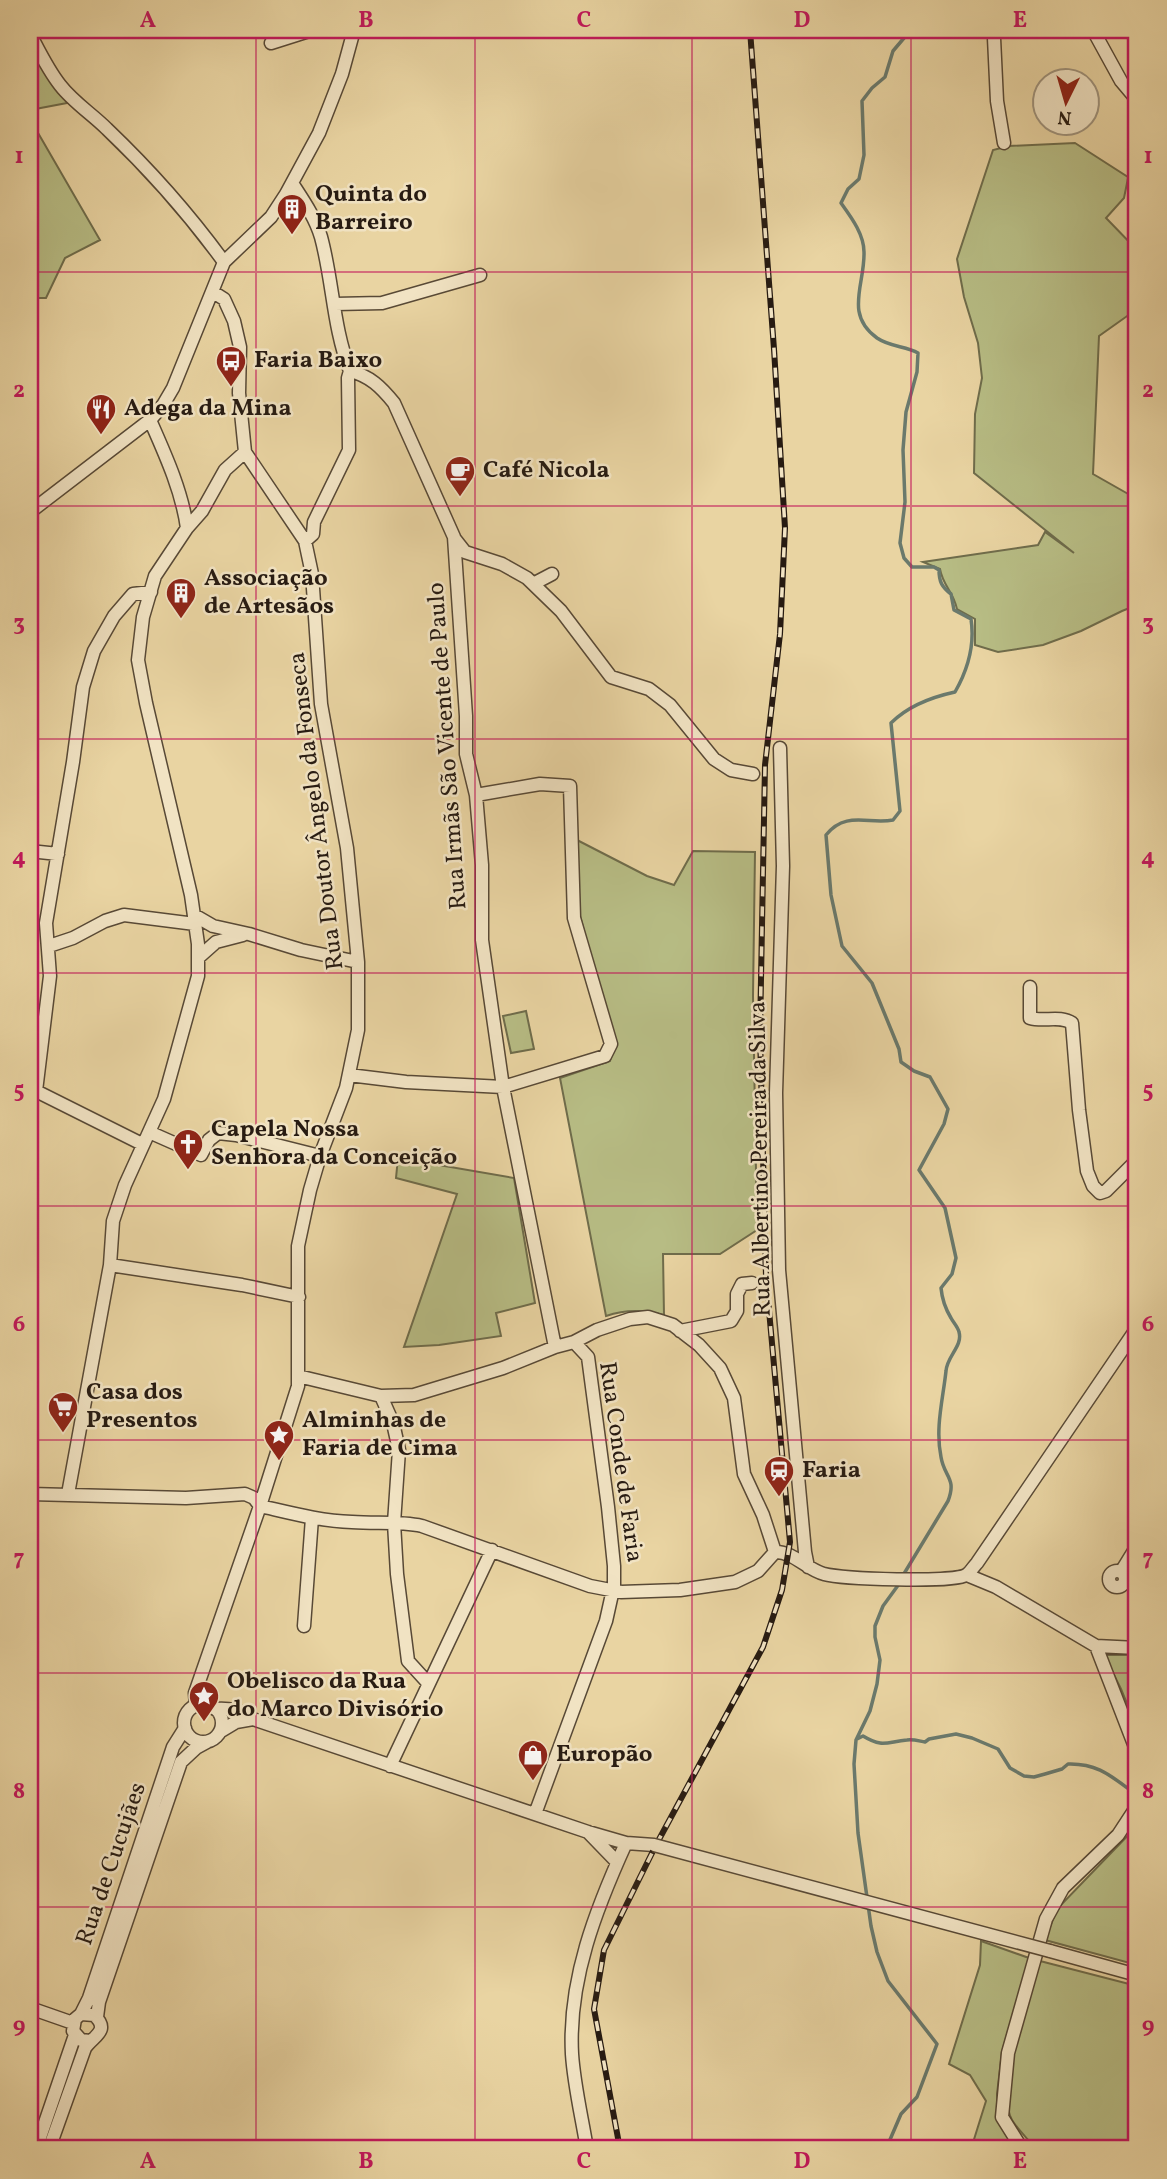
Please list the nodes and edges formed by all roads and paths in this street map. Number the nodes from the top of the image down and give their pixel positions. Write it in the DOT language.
graph roads {
  1 [pos="312,30"];
  2 [pos="354,30"];
  3 [pos="996,30"];
  4 [pos="1093,30"];
  5 [pos="30,34"];
  6 [pos="271,43"];
  7 [pos="1137,100"];
  8 [pos="1004,143"];
  9 [pos="292,183"];
  10 [pos="224,262"];
  11 [pos="480,275"];
  12 [pos="214,292"];
  13 [pos="335,304"];
  14 [pos="349,371"];
  15 [pos="150,419"];
  16 [pos="245,452"];
  17 [pos="30,512"];
  18 [pos="187,528"];
  19 [pos="454,537"];
  20 [pos="304,541"];
  21 [pos="552,574"];
  22 [pos="533,584"];
  23 [pos="151,592"];
  24 [pos="780,748"];
  25 [pos="753,774"];
  26 [pos="476,794"];
  27 [pos="30,851"];
  28 [pos="58,854"];
  29 [pos="194,920"];
  30 [pos="249,934"];
  31 [pos="49,946"];
  32 [pos="198,958"];
  33 [pos="358,961"];
  34 [pos="1030,987"];
  35 [pos="349,1075"];
  36 [pos="503,1087"];
  37 [pos="33,1089"];
  38 [pos="149,1132"];
  39 [pos="142,1144"];
  40 [pos="320,1156"];
  41 [pos="1137,1160"];
  42 [pos="110,1265"];
  43 [pos="752,1283"];
  44 [pos="299,1297"];
  45 [pos="1137,1328"];
  46 [pos="680,1331"];
  47 [pos="574,1342"];
  48 [pos="555,1347"];
  49 [pos="298,1376"];
  50 [pos="381,1396"];
  51 [pos="30,1494"];
  52 [pos="68,1494"];
  53 [pos="260,1506"];
  54 [pos="312,1518"];
  55 [pos="394,1522"];
  56 [pos="1137,1546"];
  57 [pos="492,1550"];
  58 [pos="775,1552"];
  59 [pos="808,1567"];
  60 [pos="1121,1572"];
  61 [pos="967,1575"];
  62 [pos="612,1591"];
  63 [pos="304,1626"];
  64 [pos="1096,1646"];
  65 [pos="1137,1648"];
  66 [pos="428,1683"];
  67 [pos="196,1706"];
  68 [pos="215,1709"];
  69 [pos="253,1719"];
  70 [pos="185,1728"];
  71 [pos="221,1731"];
  72 [pos="206,1742"];
  73 [pos="1137,1752"];
  74 [pos="390,1766"];
  75 [pos="1137,1806"];
  76 [pos="535,1815"];
  77 [pos="588,1832"];
  78 [pos="626,1843"];
  79 [pos="617,1862"];
  80 [pos="1137,1975"];
  81 [pos="30,2008"];
  82 [pos="97,2017"];
  83 [pos="76,2024"];
  84 [pos="90,2041"];
  85 [pos="36,2149"];
  86 [pos="50,2149"];
  87 [pos="587,2149"];
  88 [pos="1022,2149"];
  1 -- 6 [label="street"];
  2 -- 9 [label="street"];
  3 -- 8 [label="street"];
  4 -- 7 [label="street"];
  5 -- 10 [label="street"];
  9 -- 10 [label="street"];
  9 -- 13 [label="street"];
  10 -- 12 [label="street"];
  11 -- 13 [label="street"];
  12 -- 15 [label="street"];
  12 -- 16 [label="street, Rua Doutor Ângelo da Fonseca"];
  13 -- 14 [label="street"];
  14 -- 19 [label="street, Rua Irmãs São Vicente de Paulo"];
  14 -- 20 [label="street"];
  15 -- 17 [label="street"];
  15 -- 18 [label="street"];
  16 -- 18 [label="street"];
  16 -- 20 [label="street, Rua Doutor Ângelo da Fonseca"];
  18 -- 23 [label="street"];
  19 -- 22 [label="street"];
  19 -- 26 [label="street, Rua Irmãs São Vicente de Paulo"];
  20 -- 33 [label="street, Rua Doutor Ângelo da Fonseca"];
  21 -- 22 [label="street"];
  22 -- 25 [label="street"];
  23 -- 28 [label="street"];
  23 -- 29 [label="street"];
  24 -- 59 [label="street, Rua Albertino Pereira da Silva"];
  26 -- 36 [label="street, Rua Irmãs São Vicente de Paulo"];
  26 -- 36 [label="street"];
  27 -- 28 [label="street"];
  28 -- 31 [label="street"];
  29 -- 30 [label="street"];
  29 -- 31 [label="street"];
  29 -- 32 [label="street"];
  30 -- 32 [label="street"];
  30 -- 33 [label="street"];
  31 -- 37 [label="street"];
  32 -- 38 [label="street"];
  33 -- 35 [label="street, Rua Doutor Ângelo da Fonseca"];
  34 -- 41 [label="street"];
  35 -- 36 [label="street"];
  35 -- 40 [label="street, Rua Doutor Ângelo da Fonseca"];
  36 -- 48 [label="street, Rua Irmãs São Vicente de Paulo"];
  37 -- 39 [label="street"];
  38 -- 39 [label="street"];
  38 -- 40 [label="street"];
  39 -- 42 [label="street"];
  40 -- 44 [label="street, Rua Doutor Ângelo da Fonseca"];
  42 -- 44 [label="street"];
  42 -- 52 [label="street"];
  43 -- 46 [label="street"];
  44 -- 49 [label="street, Rua Doutor Ângelo da Fonseca"];
  45 -- 61 [label="street"];
  46 -- 47 [label="street"];
  46 -- 58 [label="street"];
  47 -- 48 [label="street"];
  47 -- 62 [label="street, Rua Conde de Faria"];
  48 -- 50 [label="street"];
  49 -- 50 [label="street"];
  49 -- 53 [label="street, Rua Doutor Ângelo da Fonseca"];
  50 -- 55 [label="street"];
  51 -- 52 [label="street"];
  52 -- 53 [label="street"];
  53 -- 54 [label="street"];
  53 -- 67 [label="street, Rua Doutor Ângelo da Fonseca"];
  54 -- 55 [label="street"];
  54 -- 63 [label="street"];
  55 -- 57 [label="street"];
  55 -- 66 [label="street"];
  56 -- 60 [label="street"];
  57 -- 62 [label="street"];
  57 -- 66 [label="street"];
  58 -- 59 [label="street"];
  58 -- 62 [label="street"];
  59 -- 61 [label="street"];
  61 -- 64 [label="street"];
  62 -- 76 [label="street, Rua Conde de Faria"];
  64 -- 65 [label="street"];
  64 -- 73 [label="street"];
  66 -- 74 [label="street"];
  67 -- 68 [label="street"];
  67 -- 70 [label="street"];
  68 -- 69 [label="street"];
  68 -- 71 [label="street"];
  69 -- 71 [label="street"];
  69 -- 74 [label="street"];
  70 -- 72 [label="street"];
  70 -- 83 [label="street, Rua de Cucujães"];
  71 -- 72 [label="street"];
  72 -- 82 [label="street, Rua de Cucujães"];
  74 -- 76 [label="street"];
  75 -- 88 [label="street"];
  76 -- 77 [label="street"];
  77 -- 78 [label="street"];
  77 -- 79 [label="street"];
  78 -- 79 [label="street"];
  78 -- 80 [label="street, bridge"];
  79 -- 87 [label="street"];
  81 -- 83 [label="street"];
  82 -- 83 [label="street"];
  82 -- 84 [label="street, Rua de Cucujães"];
  83 -- 84 [label="street"];
  83 -- 85 [label="street, Rua de Cucujães"];
  84 -- 86 [label="street, Rua de Cucujães"];
}
